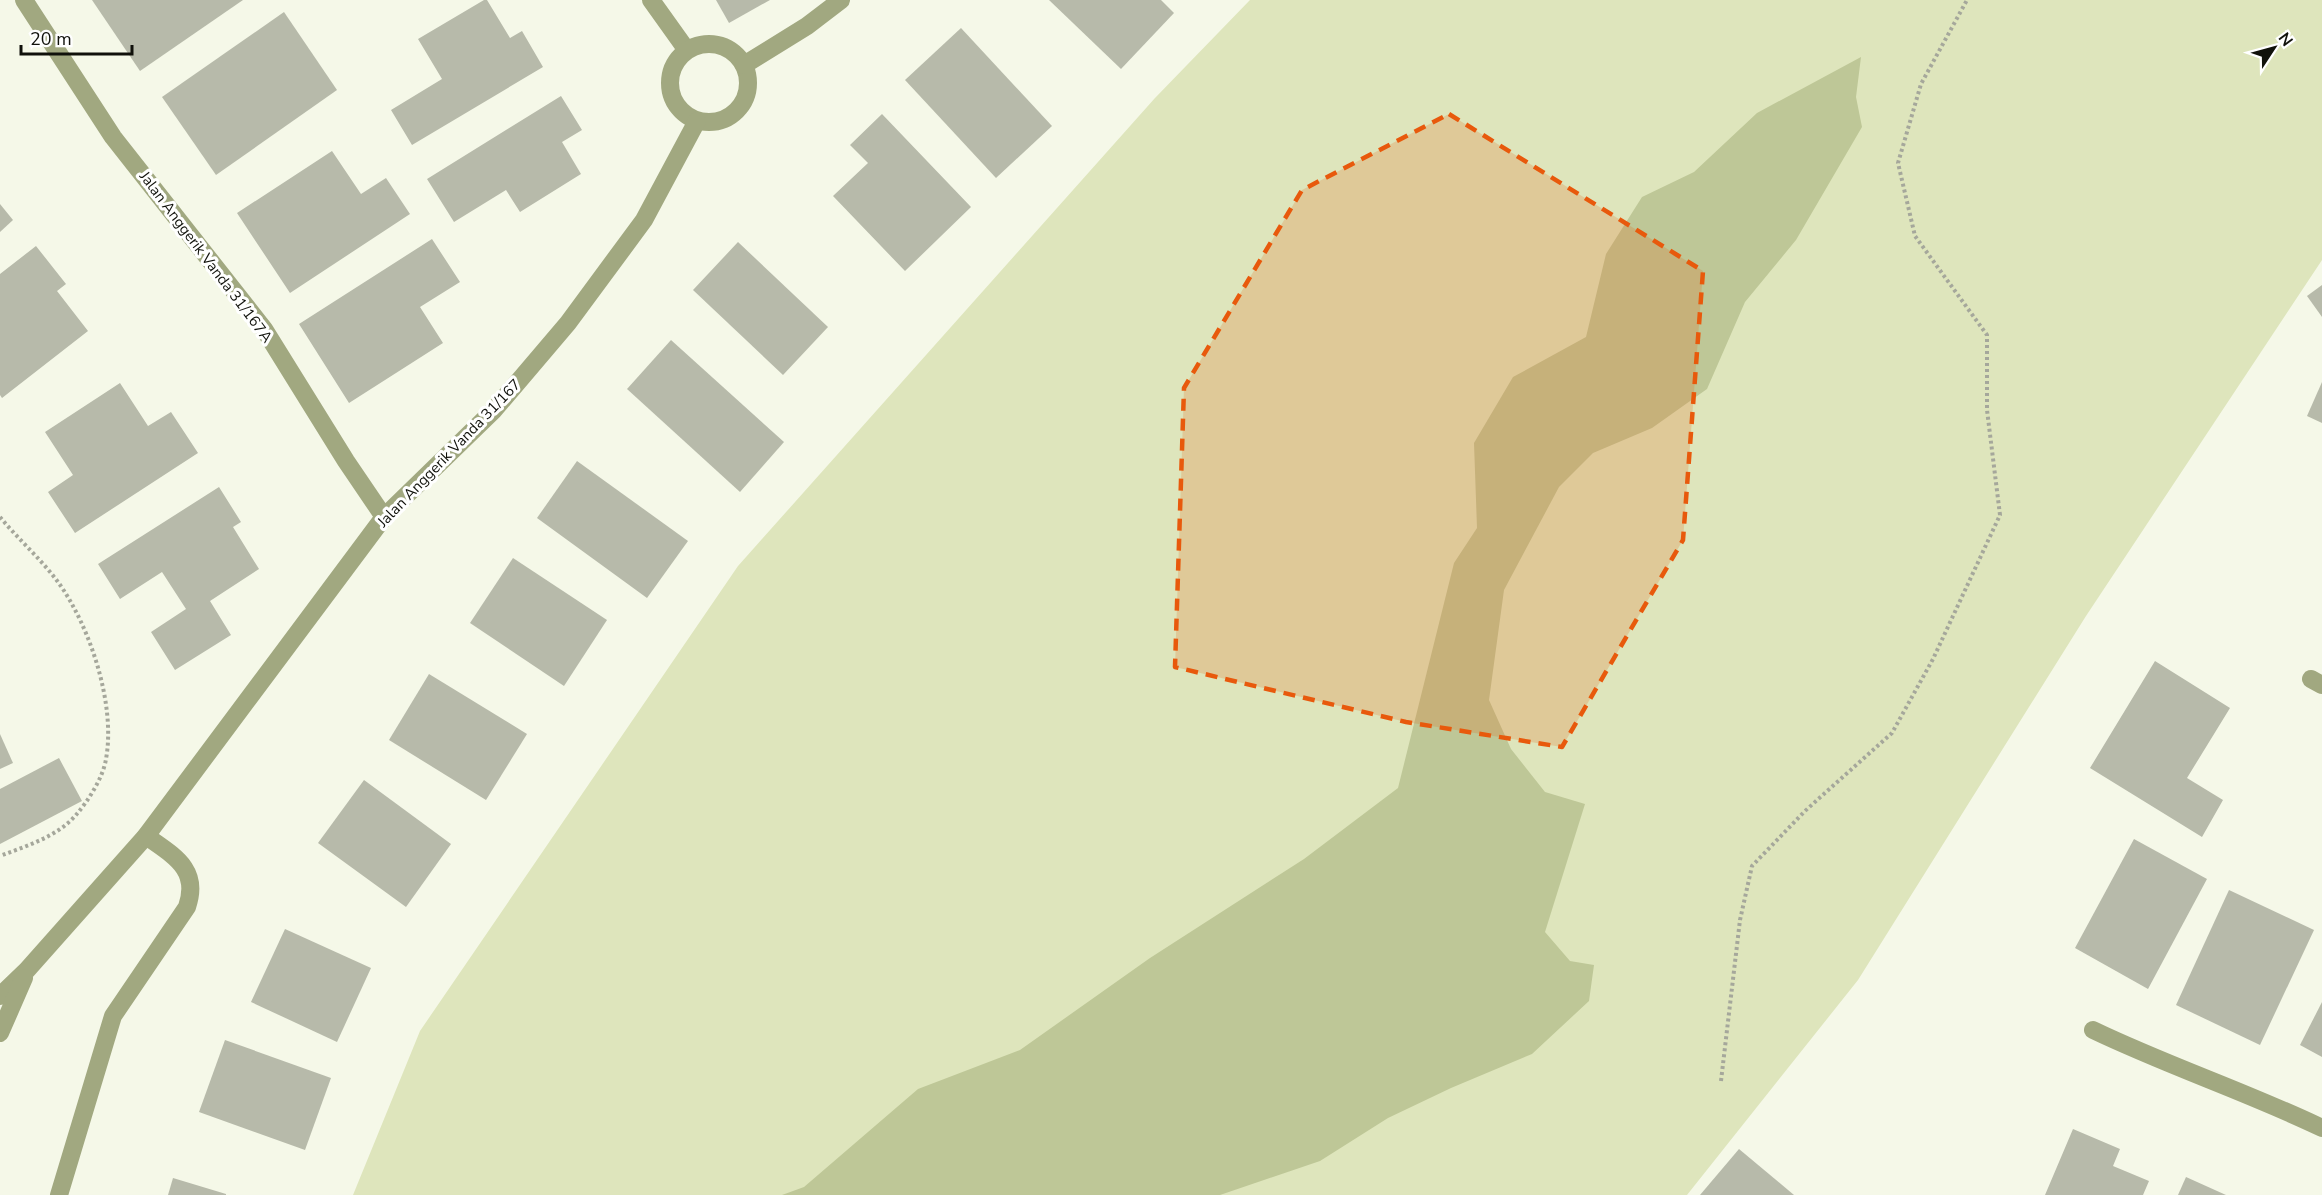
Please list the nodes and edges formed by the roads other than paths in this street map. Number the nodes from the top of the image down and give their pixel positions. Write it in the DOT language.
graph roads {
  1 [pos="24,0"];
  2 [pos="651,0"];
  3 [pos="841,0"];
  4 [pos="686,50"];
  5 [pos="744,65"];
  6 [pos="697,121"];
  7 [pos="384,518"];
  8 [pos="146,836"];
  9 [pos="27,970"];
  10 [pos="0,996"];
  11 [pos="2093,1030"];
  12 [pos="0,1033"];
  13 [pos="2322,1128"];
  14 [pos="59,1195"];
  1 -- 7 [label="street, Jalan Anggerik Vanda 31/167A"];
  2 -- 4 [label="street"];
  3 -- 5 [label="street"];
  4 -- 5 [label="street"];
  4 -- 6 [label="street"];
  5 -- 6 [label="street"];
  6 -- 7 [label="street, Jalan Anggerik Vanda 31/167"];
  7 -- 8 [label="street, Jalan Anggerik Vanda 31/167"];
  8 -- 9 [label="street, Jalan Anggerik Vanda 31/167"];
  8 -- 14 [label="street"];
  9 -- 10 [label="street"];
  9 -- 12 [label="street"];
  11 -- 13 [label="street"];
}
